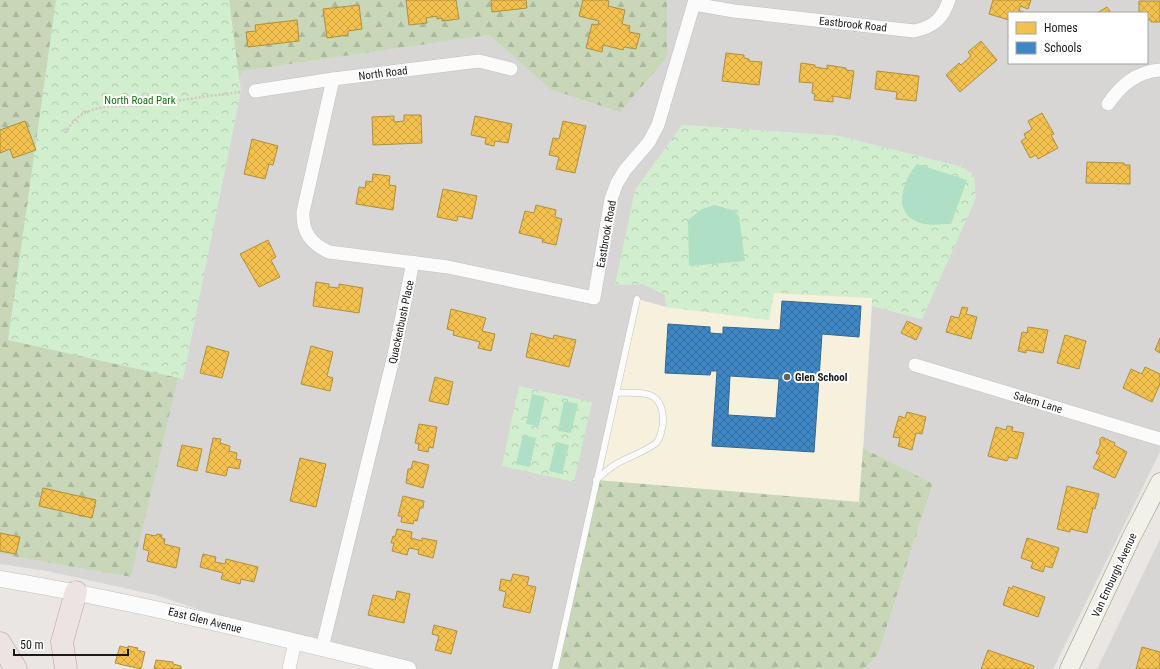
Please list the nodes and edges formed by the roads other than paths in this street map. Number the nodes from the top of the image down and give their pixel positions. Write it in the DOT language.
graph roads {
  1 [pos="949,0"];
  2 [pos="694,2"];
  3 [pos="511,69"];
  4 [pos="1160,70"];
  5 [pos="333,78"];
  6 [pos="255,91"];
  7 [pos="1108,104"];
  8 [pos="413,262"];
  9 [pos="637,299"];
  10 [pos="915,365"];
  11 [pos="616,393"];
  12 [pos="1160,439"];
  13 [pos="596,480"];
  14 [pos="1160,482"];
  15 [pos="0,580"];
  16 [pos="76,592"];
  17 [pos="296,642"];
  18 [pos="0,643"];
  19 [pos="322,648"];
  20 [pos="16,669"];
  21 [pos="66,669"];
  22 [pos="289,669"];
  23 [pos="408,669"];
  24 [pos="555,669"];
  25 [pos="1069,669"];
  1 -- 2 [label="street, Eastbrook Road"];
  2 -- 8 [label="street, Eastbrook Road"];
  3 -- 5 [label="street, North Road"];
  4 -- 7 [label="street"];
  5 -- 6 [label="street, North Road"];
  5 -- 8 [label="street"];
  8 -- 19 [label="street, Quackenbush Place"];
  9 -- 11 [label="lane"];
  10 -- 12 [label="street, Salem Lane"];
  11 -- 13 [label="lane"];
  11 -- 13 [label="lane"];
  13 -- 24 [label="lane"];
  14 -- 25 [label="main road, Van Emburgh Avenue"];
  15 -- 16 [label="street, East Glen Avenue"];
  16 -- 17 [label="street, East Glen Avenue"];
  16 -- 21 [label="highway"];
  17 -- 19 [label="street, East Glen Avenue"];
  17 -- 22 [label="street"];
  18 -- 20 [label="highway"];
  19 -- 23 [label="street, East Glen Avenue"];
}
